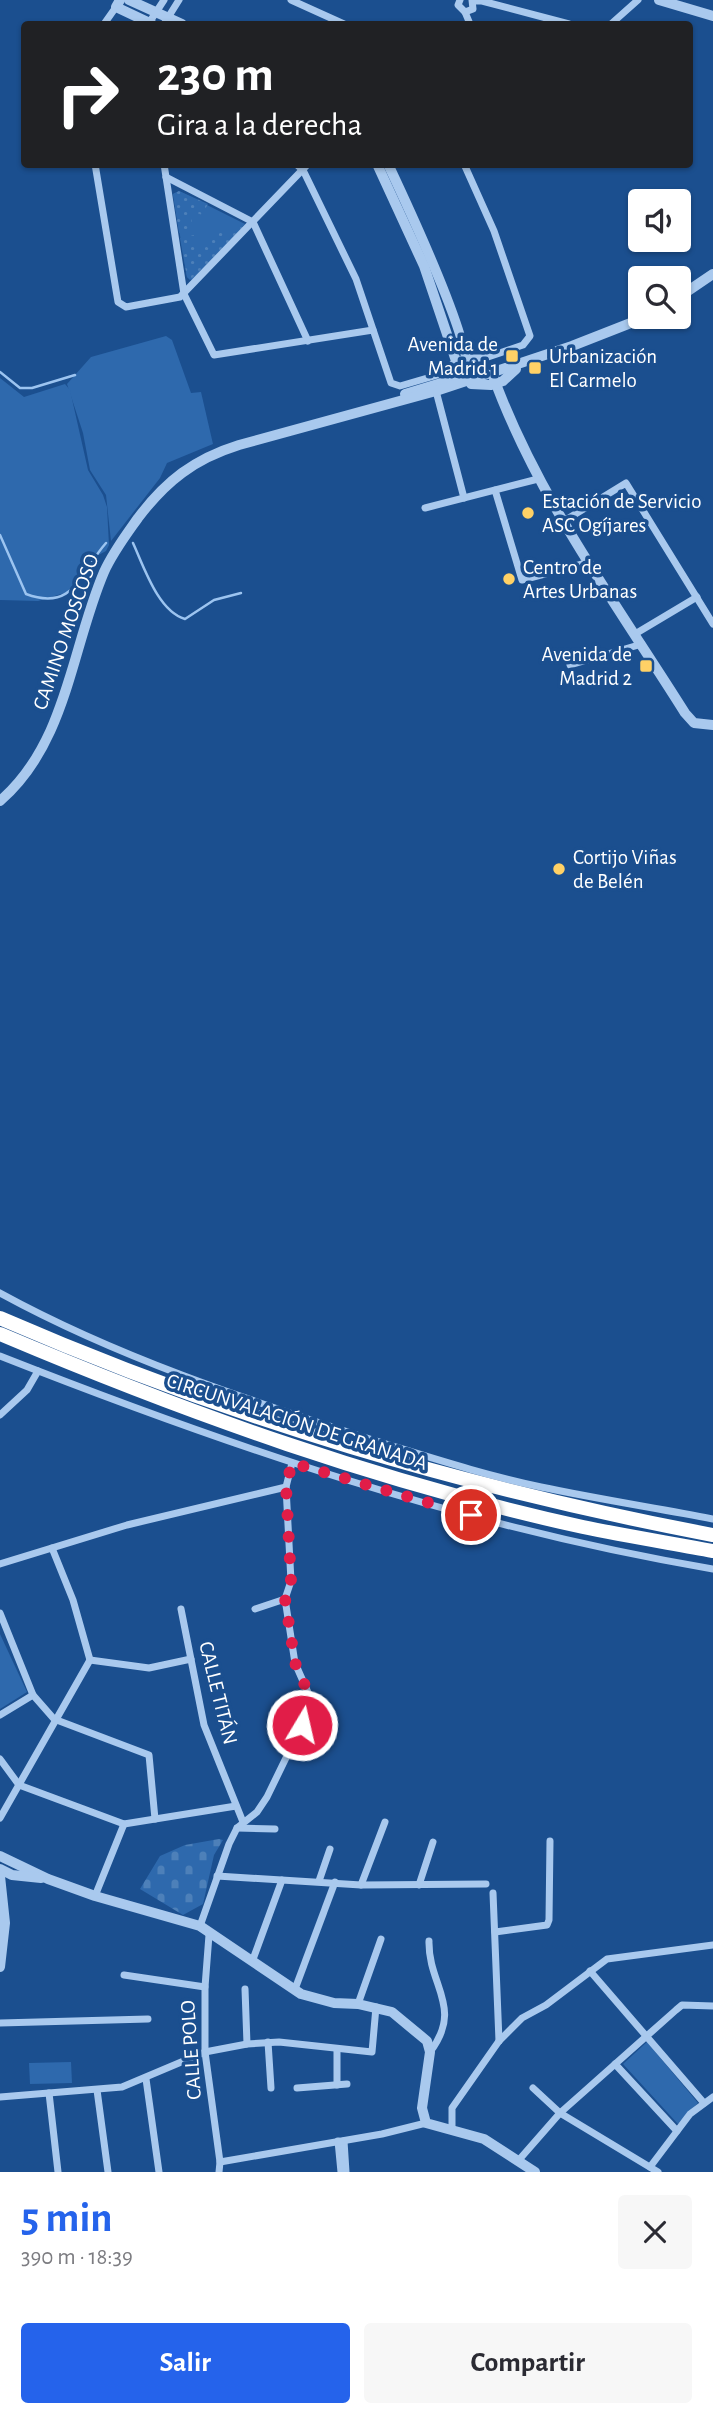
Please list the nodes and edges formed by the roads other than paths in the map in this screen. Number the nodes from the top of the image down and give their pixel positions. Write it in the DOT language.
graph roads {
  1 [pos="129,0"];
  2 [pos="164,0"];
  3 [pos="179,0"];
  4 [pos="291,0"];
  5 [pos="460,0"];
  6 [pos="638,0"];
  7 [pos="659,0"];
  8 [pos="473,1"];
  9 [pos="118,3"];
  10 [pos="156,12"];
  11 [pos="465,12"];
  12 [pos="713,16"];
  13 [pos="545,18"];
  14 [pos="106,21"];
  15 [pos="146,21"];
  16 [pos="152,21"];
  17 [pos="166,21"];
  18 [pos="337,21"];
  19 [pos="469,21"];
  20 [pos="541,21"];
  21 [pos="557,21"];
  22 [pos="614,21"];
  23 [pos="95,168"];
  24 [pos="165,168"];
  25 [pos="305,168"];
  26 [pos="306,168"];
  27 [pos="379,168"];
  28 [pos="390,168"];
  29 [pos="466,168"];
  30 [pos="166,177"];
  31 [pos="182,187"];
  32 [pos="168,194"];
  33 [pos="253,222"];
  34 [pos="713,274"];
  35 [pos="691,289"];
  36 [pos="184,294"];
  37 [pos="628,324"];
  38 [pos="373,330"];
  39 [pos="307,341"];
  40 [pos="529,358"];
  41 [pos="461,359"];
  42 [pos="473,375"];
  43 [pos="494,378"];
  44 [pos="436,391"];
  45 [pos="421,396"];
  46 [pos="368,408"];
  47 [pos="538,479"];
  48 [pos="495,490"];
  49 [pos="464,498"];
  50 [pos="425,508"];
  51 [pos="564,521"];
  52 [pos="590,562"];
  53 [pos="697,597"];
  54 [pos="713,624"];
  55 [pos="635,634"];
  56 [pos="642,644"];
  57 [pos="570,665"];
  58 [pos="712,727"];
  59 [pos="0,801"];
  60 [pos="0,1293"];
  61 [pos="0,1310"];
  62 [pos="0,1318"];
  63 [pos="24,1328"];
  64 [pos="0,1334"];
  65 [pos="0,1342"];
  66 [pos="0,1356"];
  67 [pos="58,1358"];
  68 [pos="38,1371"];
  69 [pos="0,1415"];
  70 [pos="292,1463"];
  71 [pos="286,1486"];
  72 [pos="713,1519"];
  73 [pos="713,1535"];
  74 [pos="52,1548"];
  75 [pos="713,1551"];
  76 [pos="0,1563"];
  77 [pos="713,1569"];
  78 [pos="285,1599"];
  79 [pos="181,1609"];
  80 [pos="255,1609"];
  81 [pos="0,1613"];
  82 [pos="2,1627"];
  83 [pos="191,1659"];
  84 [pos="90,1660"];
  85 [pos="33,1695"];
  86 [pos="0,1715"];
  87 [pos="54,1719"];
  88 [pos="0,1759"];
  89 [pos="19,1785"];
  90 [pos="236,1806"];
  91 [pos="0,1818"];
  92 [pos="155,1819"];
  93 [pos="386,1822"];
  94 [pos="124,1824"];
  95 [pos="240,1825"];
  96 [pos="275,1829"];
  97 [pos="550,1841"];
  98 [pos="433,1842"];
  99 [pos="330,1849"];
  100 [pos="1,1863"];
  101 [pos="0,1876"];
  102 [pos="217,1876"];
  103 [pos="282,1880"];
  104 [pos="319,1881"];
  105 [pos="335,1882"];
  106 [pos="486,1884"];
  107 [pos="361,1885"];
  108 [pos="419,1885"];
  109 [pos="493,1893"];
  110 [pos="95,1896"];
  111 [pos="200,1926"];
  112 [pos="495,1932"];
  113 [pos="209,1935"];
  114 [pos="381,1939"];
  115 [pos="429,1941"];
  116 [pos="713,1945"];
  117 [pos="252,1962"];
  118 [pos="0,1966"];
  119 [pos="590,1971"];
  120 [pos="124,1975"];
  121 [pos="205,1987"];
  122 [pos="245,1989"];
  123 [pos="295,1989"];
  124 [pos="358,2004"];
  125 [pos="713,2006"];
  126 [pos="376,2007"];
  127 [pos="148,2019"];
  128 [pos="0,2024"];
  129 [pos="647,2036"];
  130 [pos="499,2041"];
  131 [pos="268,2042"];
  132 [pos="247,2044"];
  133 [pos="337,2050"];
  134 [pos="205,2052"];
  135 [pos="430,2053"];
  136 [pos="615,2064"];
  137 [pos="146,2079"];
  138 [pos="347,2084"];
  139 [pos="337,2085"];
  140 [pos="271,2088"];
  141 [pos="297,2088"];
  142 [pos="533,2088"];
  143 [pos="97,2090"];
  144 [pos="49,2094"];
  145 [pos="0,2097"];
  146 [pos="713,2097"];
  147 [pos="704,2103"];
  148 [pos="561,2113"];
  149 [pos="426,2123"];
  150 [pos="452,2129"];
  151 [pos="677,2132"];
  152 [pos="341,2141"];
  153 [pos="518,2161"];
  154 [pos="220,2162"];
  155 [pos="650,2167"];
  156 [pos="58,2172"];
  157 [pos="108,2172"];
  158 [pos="159,2172"];
  159 [pos="219,2172"];
  160 [pos="341,2172"];
  161 [pos="346,2172"];
  162 [pos="535,2172"];
  163 [pos="658,2172"];
  1 -- 10 [label="street"];
  2 -- 10 [label="street"];
  3 -- 17 [label="street"];
  4 -- 18 [label="street"];
  5 -- 11 [label="street"];
  6 -- 22 [label="street"];
  7 -- 12 [label="street"];
  8 -- 11 [label="street"];
  8 -- 13 [label="street"];
  9 -- 14 [label="street"];
  9 -- 15 [label="street"];
  10 -- 16 [label="street"];
  10 -- 17 [label="street"];
  11 -- 19 [label="street"];
  13 -- 20 [label="street"];
  13 -- 21 [label="street"];
  23 -- 36 [label="street"];
  24 -- 30 [label="street"];
  25 -- 33 [label="street"];
  26 -- 38 [label="street"];
  27 -- 41 [label="street"];
  28 -- 41 [label="street"];
  29 -- 41 [label="street"];
  30 -- 31 [label="street"];
  30 -- 32 [label="street"];
  31 -- 32 [label="street"];
  31 -- 33 [label="street"];
  32 -- 36 [label="street"];
  33 -- 36 [label="street"];
  33 -- 39 [label="street"];
  34 -- 35 [label="street"];
  36 -- 39 [label="street"];
  37 -- 40 [label="street, CAMINO MOSCOSO"];
  38 -- 39 [label="street"];
  38 -- 41 [label="street"];
  40 -- 42 [label="street, CAMINO MOSCOSO"];
  40 -- 43 [label="street, CAMINO MOSCOSO"];
  41 -- 42 [label="street"];
  42 -- 43 [label="street, CAMINO MOSCOSO"];
  42 -- 44 [label="street, CAMINO MOSCOSO"];
  42 -- 45 [label="street"];
  42 -- 46 [label="street, CAMINO MOSCOSO"];
  43 -- 44 [label="street"];
  43 -- 47 [label="street"];
  44 -- 45 [label="street, CAMINO MOSCOSO"];
  44 -- 49 [label="street"];
  45 -- 46 [label="street, CAMINO MOSCOSO"];
  46 -- 59 [label="street, CAMINO MOSCOSO"];
  47 -- 48 [label="street"];
  47 -- 51 [label="street"];
  48 -- 49 [label="street"];
  48 -- 52 [label="street"];
  49 -- 50 [label="street"];
  51 -- 52 [label="street"];
  51 -- 53 [label="street"];
  52 -- 55 [label="street"];
  53 -- 54 [label="street"];
  53 -- 55 [label="street"];
  55 -- 56 [label="street"];
  56 -- 57 [label="street"];
  56 -- 58 [label="street"];
  60 -- 72 [label="street"];
  61 -- 63 [label="highway"];
  62 -- 63 [label="highway, CIRCUNVALACIÓN DE GRANADA"];
  63 -- 73 [label="highway, CIRCUNVALACIÓN DE GRANADA"];
  64 -- 67 [label="highway, CIRCUNVALACIÓN DE GRANADA"];
  65 -- 67 [label="highway"];
  66 -- 68 [label="street"];
  67 -- 75 [label="highway, CIRCUNVALACIÓN DE GRANADA"];
  68 -- 69 [label="street"];
  68 -- 70 [label="street"];
  70 -- 71 [label="street"];
  70 -- 77 [label="street"];
  71 -- 74 [label="street"];
  71 -- 78 [label="street"];
  74 -- 76 [label="street"];
  74 -- 84 [label="street"];
  78 -- 80 [label="street"];
  78 -- 95 [label="street"];
  79 -- 83 [label="street, CALLE TITÁN"];
  81 -- 82 [label="street"];
  82 -- 85 [label="street"];
  83 -- 84 [label="street"];
  83 -- 90 [label="street, CALLE TITÁN"];
  84 -- 87 [label="street"];
  85 -- 86 [label="street"];
  85 -- 87 [label="street"];
  87 -- 89 [label="street"];
  87 -- 92 [label="street"];
  88 -- 89 [label="street"];
  89 -- 91 [label="street"];
  89 -- 94 [label="street"];
  90 -- 92 [label="street"];
  90 -- 95 [label="street, CALLE TITÁN"];
  92 -- 94 [label="street"];
  93 -- 107 [label="street"];
  94 -- 110 [label="street"];
  95 -- 96 [label="street"];
  95 -- 102 [label="street"];
  97 -- 112 [label="street"];
  98 -- 108 [label="street"];
  99 -- 104 [label="street"];
  100 -- 110 [label="street"];
  101 -- 118 [label="street"];
  102 -- 103 [label="street"];
  102 -- 111 [label="street"];
  103 -- 104 [label="street"];
  103 -- 117 [label="street"];
  104 -- 105 [label="street"];
  105 -- 107 [label="street"];
  105 -- 123 [label="street"];
  106 -- 108 [label="street"];
  107 -- 108 [label="street"];
  109 -- 112 [label="street"];
  110 -- 111 [label="street"];
  111 -- 113 [label="street"];
  112 -- 130 [label="street"];
  113 -- 117 [label="street"];
  113 -- 121 [label="street, CALLE POLO"];
  114 -- 124 [label="street"];
  115 -- 135 [label="street"];
  116 -- 119 [label="street"];
  117 -- 123 [label="street"];
  119 -- 129 [label="street"];
  119 -- 130 [label="street"];
  120 -- 121 [label="street"];
  121 -- 134 [label="street, CALLE POLO"];
  122 -- 132 [label="street"];
  123 -- 124 [label="street"];
  124 -- 126 [label="street"];
  125 -- 129 [label="street"];
  126 -- 133 [label="street"];
  126 -- 135 [label="street"];
  127 -- 128 [label="street"];
  129 -- 136 [label="street"];
  129 -- 147 [label="street"];
  130 -- 150 [label="street"];
  131 -- 132 [label="street"];
  131 -- 133 [label="street"];
  131 -- 140 [label="street"];
  132 -- 134 [label="street"];
  133 -- 139 [label="street"];
  134 -- 137 [label="street"];
  134 -- 154 [label="street, CALLE POLO"];
  135 -- 149 [label="street"];
  136 -- 148 [label="street"];
  136 -- 151 [label="street"];
  137 -- 143 [label="street"];
  137 -- 158 [label="street"];
  138 -- 139 [label="street"];
  139 -- 141 [label="street"];
  142 -- 148 [label="street"];
  143 -- 144 [label="street"];
  143 -- 157 [label="street"];
  144 -- 145 [label="street"];
  144 -- 156 [label="street"];
  146 -- 147 [label="street"];
  147 -- 151 [label="street"];
  148 -- 153 [label="street"];
  148 -- 155 [label="street"];
  149 -- 150 [label="street"];
  149 -- 152 [label="street"];
  150 -- 153 [label="street"];
  151 -- 155 [label="street"];
  152 -- 154 [label="street"];
  152 -- 160 [label="street"];
  152 -- 161 [label="street"];
  153 -- 162 [label="street"];
  154 -- 159 [label="street, CALLE POLO"];
  155 -- 163 [label="street"];
}
